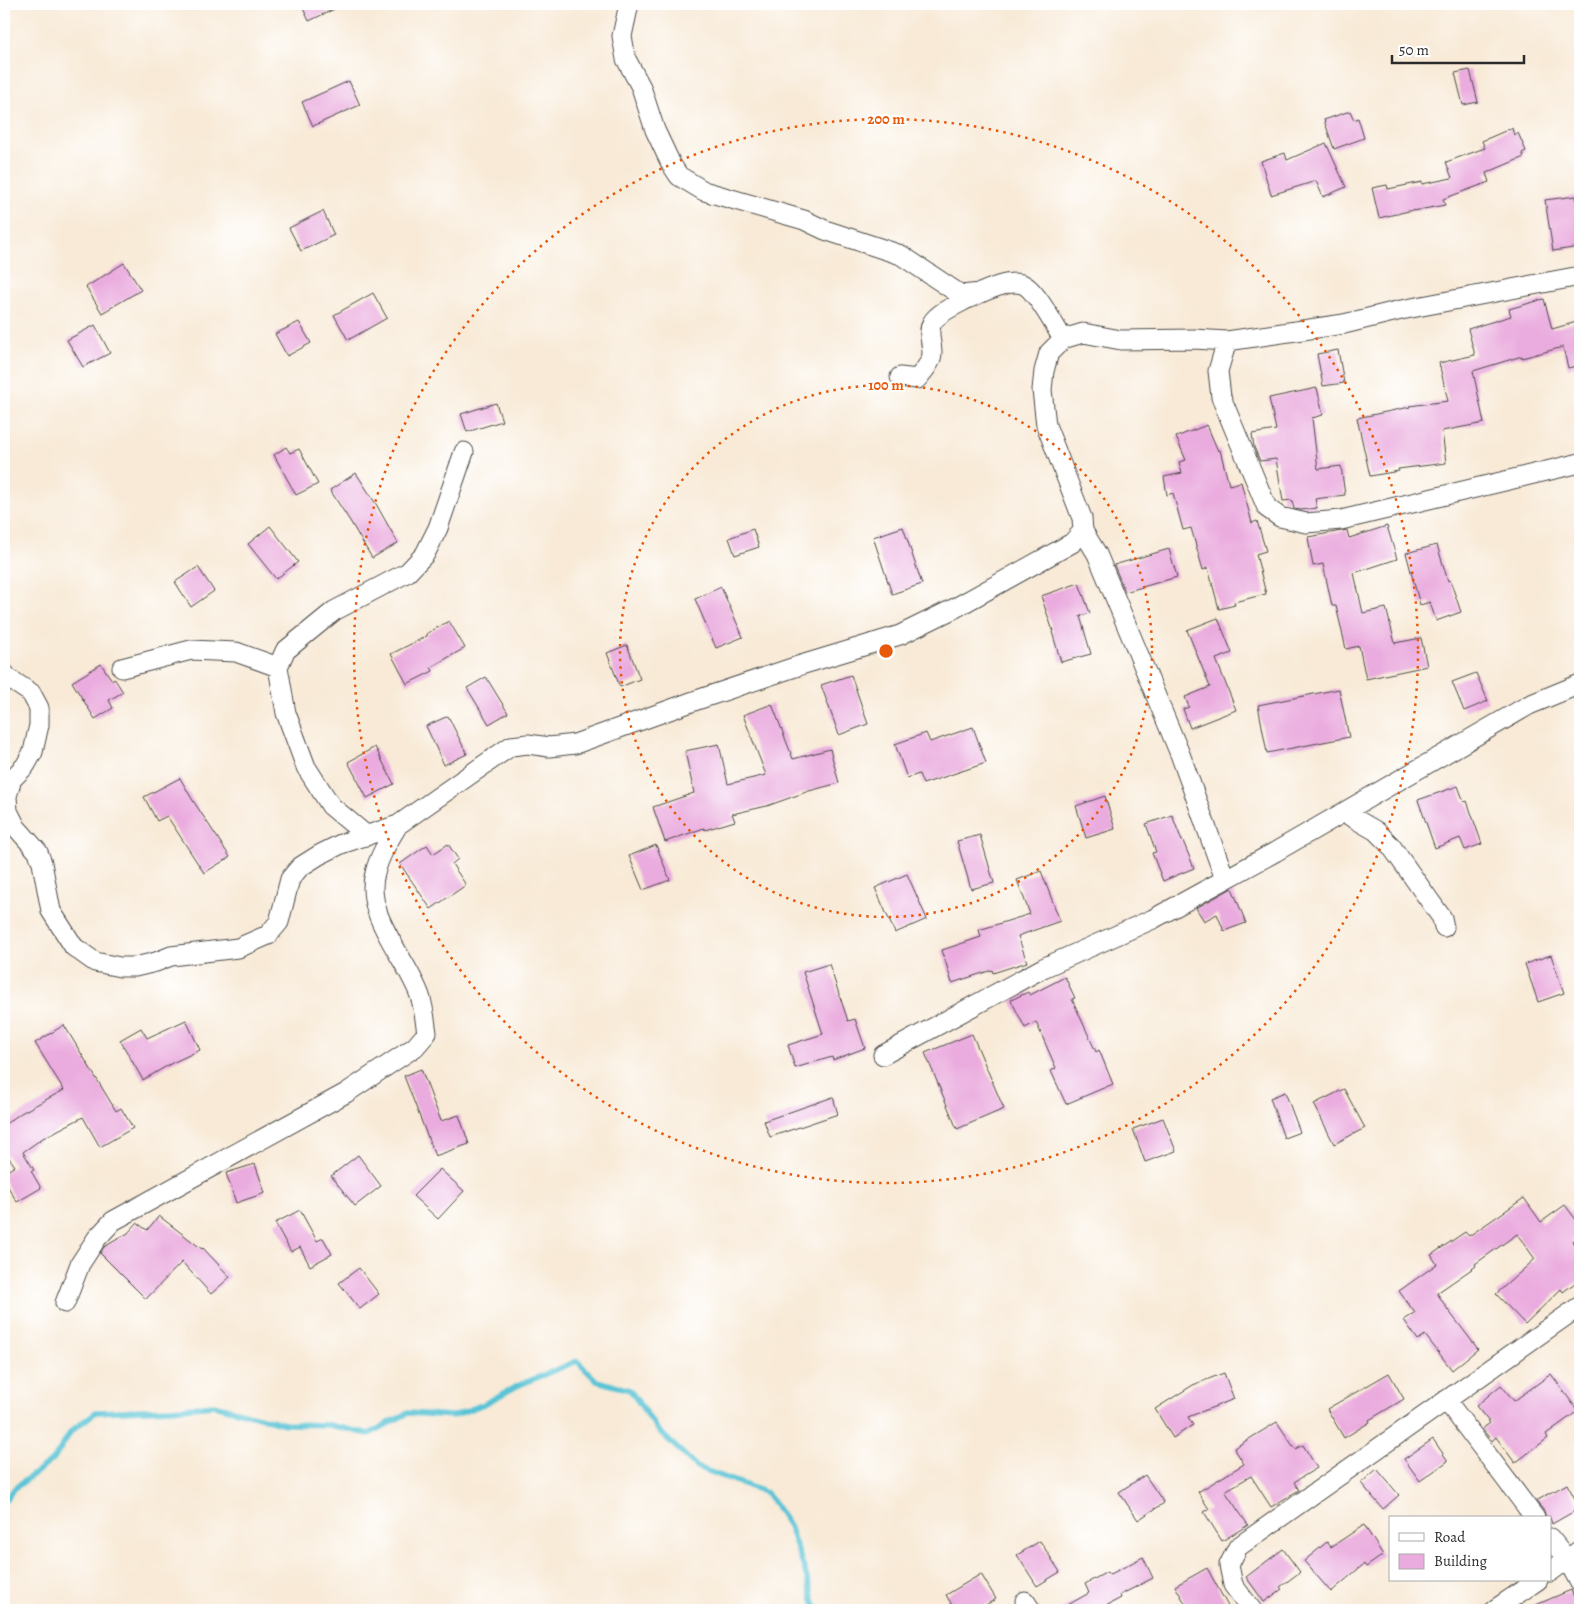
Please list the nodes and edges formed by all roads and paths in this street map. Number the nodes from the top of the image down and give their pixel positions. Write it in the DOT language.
graph roads {
  1 [pos="629,4"];
  2 [pos="1580,276"];
  3 [pos="980,293"];
  4 [pos="1064,339"];
  5 [pos="1227,341"];
  6 [pos="900,377"];
  7 [pos="464,452"];
  8 [pos="1580,462"];
  9 [pos="1083,531"];
  10 [pos="278,667"];
  11 [pos="122,668"];
  12 [pos="4,673"];
  13 [pos="1580,684"];
  14 [pos="1345,812"];
  15 [pos="398,825"];
  16 [pos="367,836"];
  17 [pos="1225,879"];
  18 [pos="1444,927"];
  19 [pos="883,1055"];
  20 [pos="65,1304"];
  21 [pos="1580,1306"];
  22 [pos="1446,1400"];
  23 [pos="1533,1516"];
  24 [pos="1552,1539"];
  25 [pos="1574,1555"];
  26 [pos="1552,1571"];
  27 [pos="1535,1582"];
  28 [pos="1580,1583"];
  29 [pos="1252,1610"];
  30 [pos="1494,1610"];
  1 -- 3 [label="street"];
  2 -- 5 [label="street"];
  3 -- 4 [label="street"];
  3 -- 6 [label="street"];
  4 -- 5 [label="street"];
  4 -- 9 [label="street"];
  5 -- 8 [label="street"];
  7 -- 10 [label="street"];
  9 -- 15 [label="street"];
  9 -- 17 [label="street"];
  10 -- 11 [label="street"];
  10 -- 16 [label="street"];
  12 -- 16 [label="street"];
  13 -- 14 [label="street"];
  14 -- 17 [label="street"];
  14 -- 18 [label="street"];
  15 -- 16 [label="street"];
  15 -- 20 [label="street"];
  17 -- 19 [label="street"];
  21 -- 22 [label="street"];
  22 -- 23 [label="street"];
  22 -- 29 [label="street"];
  24 -- 25 [label="street"];
  25 -- 26 [label="street"];
  25 -- 28 [label="street"];
  27 -- 30 [label="street"];
}
